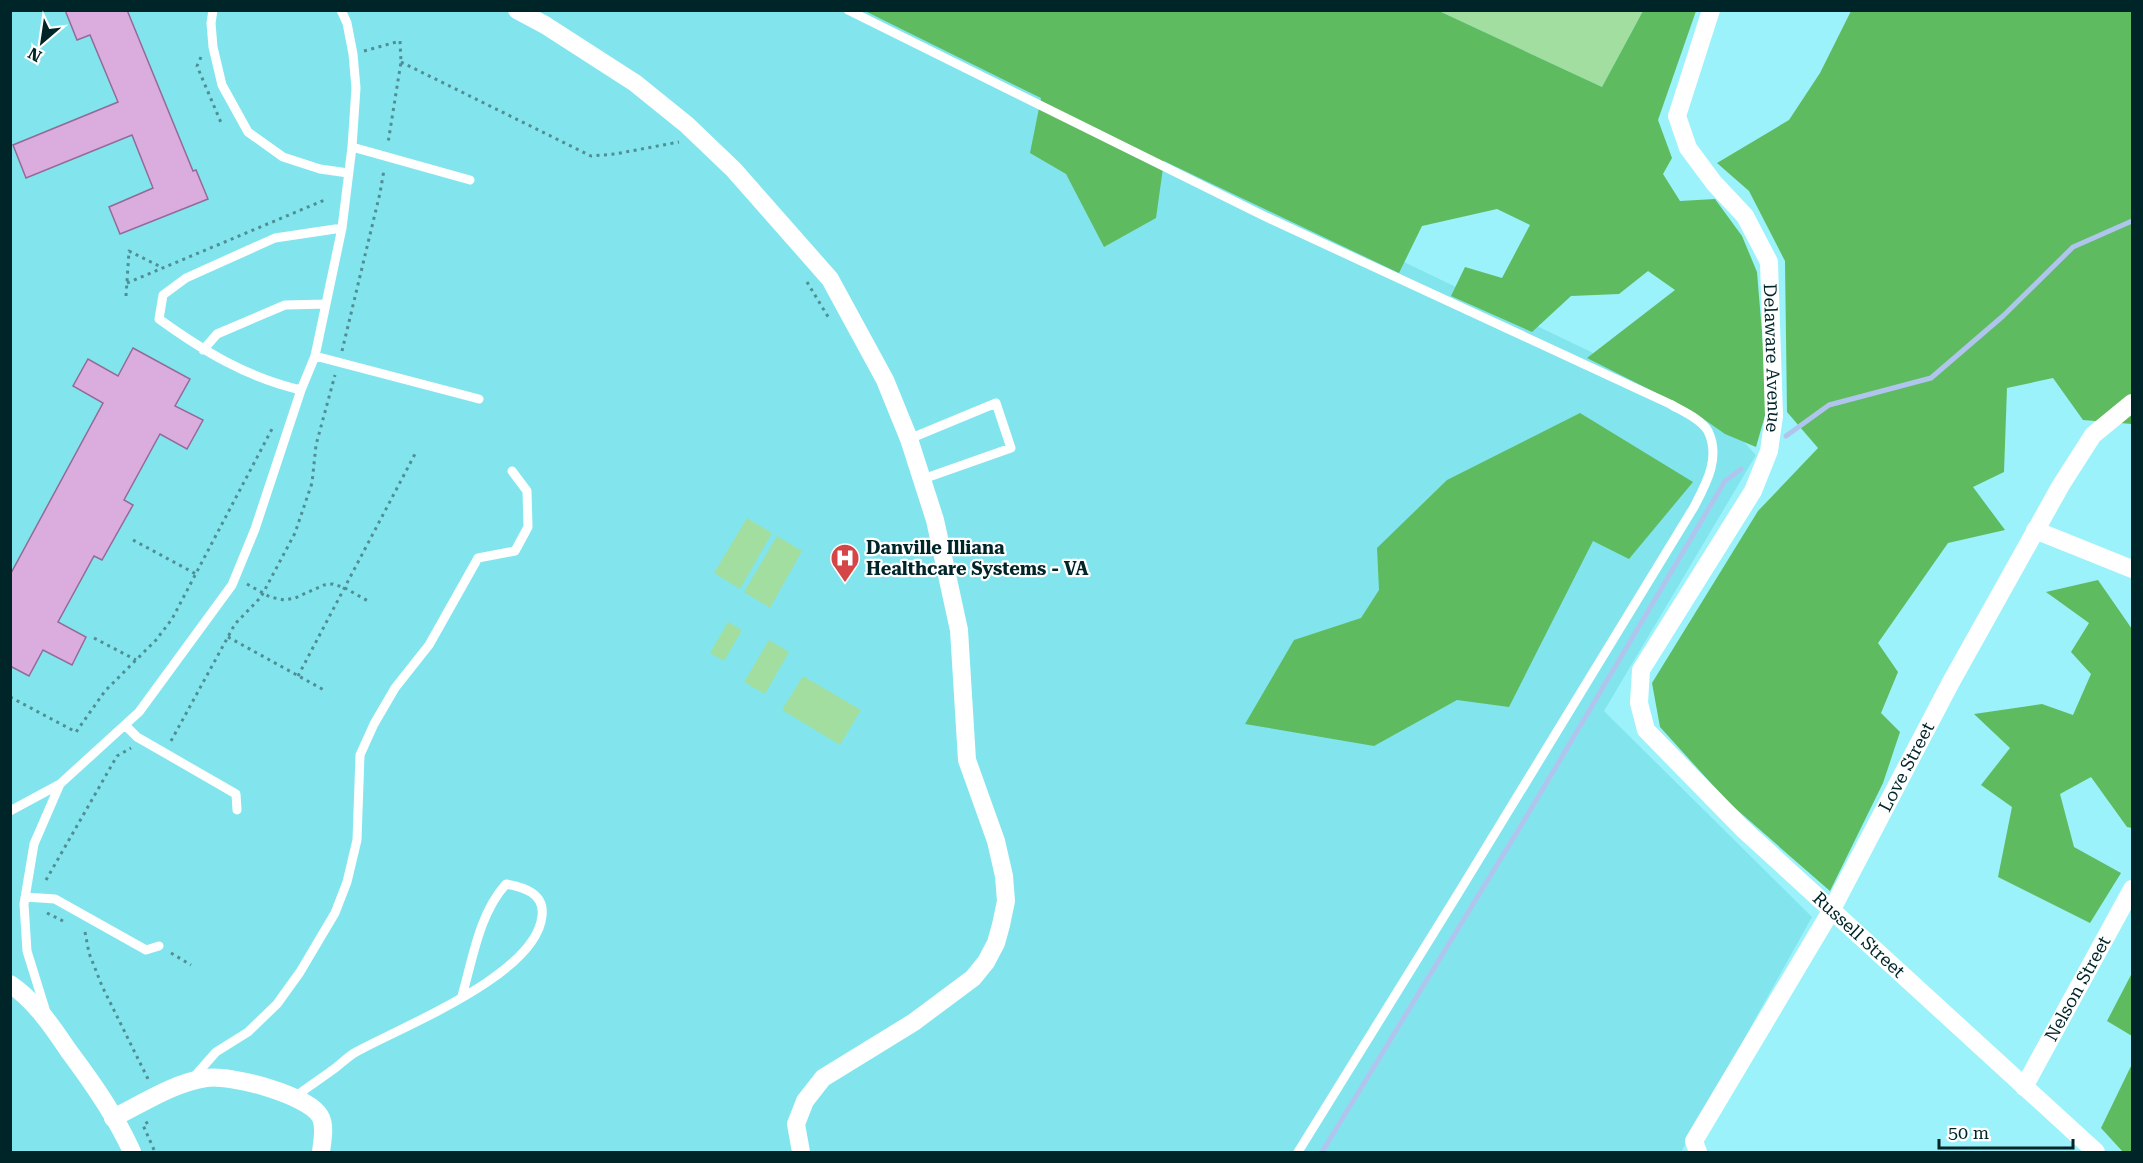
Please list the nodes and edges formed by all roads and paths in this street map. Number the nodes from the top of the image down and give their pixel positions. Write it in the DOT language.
graph roads {
  1 [pos="213,10"];
  2 [pos="341,10"];
  3 [pos="517,10"];
  4 [pos="848,10"];
  5 [pos="1711,10"];
  6 [pos="364,51"];
  7 [pos="401,62"];
  8 [pos="683,142"];
  9 [pos="352,147"];
  10 [pos="386,156"];
  11 [pos="348,173"];
  12 [pos="470,180"];
  13 [pos="327,199"];
  14 [pos="342,228"];
  15 [pos="163,268"];
  16 [pos="806,280"];
  17 [pos="127,283"];
  18 [pos="126,296"];
  19 [pos="326,304"];
  20 [pos="833,323"];
  21 [pos="203,350"];
  22 [pos="341,352"];
  23 [pos="315,356"];
  24 [pos="336,373"];
  25 [pos="301,390"];
  26 [pos="479,399"];
  27 [pos="2133,403"];
  28 [pos="274,425"];
  29 [pos="909,439"];
  30 [pos="416,454"];
  31 [pos="513,471"];
  32 [pos="923,479"];
  33 [pos="2035,530"];
  34 [pos="133,540"];
  35 [pos="2133,569"];
  36 [pos="196,574"];
  37 [pos="247,584"];
  38 [pos="345,588"];
  39 [pos="263,593"];
  40 [pos="368,601"];
  41 [pos="228,637"];
  42 [pos="94,638"];
  43 [pos="136,660"];
  44 [pos="298,676"];
  45 [pos="324,690"];
  46 [pos="10,697"];
  47 [pos="1639,703"];
  48 [pos="125,725"];
  49 [pos="163,737"];
  50 [pos="131,748"];
  51 [pos="60,784"];
  52 [pos="237,810"];
  53 [pos="10,811"];
  54 [pos="46,880"];
  55 [pos="2133,889"];
  56 [pos="25,897"];
  57 [pos="1832,911"];
  58 [pos="46,912"];
  59 [pos="66,922"];
  60 [pos="75,927"];
  61 [pos="159,945"];
  62 [pos="191,965"];
  63 [pos="10,984"];
  64 [pos="462,996"];
  65 [pos="50,1025"];
  66 [pos="148,1080"];
  67 [pos="189,1082"];
  68 [pos="2024,1087"];
  69 [pos="294,1098"];
  70 [pos="113,1118"];
  71 [pos="150,1120"];
  72 [pos="1696,1147"];
  73 [pos="132,1152"];
  74 [pos="155,1152"];
  75 [pos="321,1152"];
  76 [pos="801,1152"];
  77 [pos="1298,1152"];
  78 [pos="2096,1152"];
  1 -- 11 [label="lane"];
  2 -- 9 [label="lane"];
  3 -- 29 [label="street"];
  4 -- 77 [label="lane"];
  5 -- 47 [label="street, Delaware Avenue"];
  6 -- 7 [label="path"];
  7 -- 8 [label="path"];
  7 -- 10 [label="path"];
  9 -- 10 [label="lane"];
  9 -- 11 [label="lane"];
  10 -- 12 [label="lane"];
  10 -- 22 [label="path"];
  11 -- 14 [label="lane"];
  13 -- 15 [label="path"];
  14 -- 19 [label="lane"];
  14 -- 21 [label="lane"];
  15 -- 17 [label="path"];
  15 -- 17 [label="path"];
  16 -- 20 [label="path"];
  17 -- 18 [label="path"];
  19 -- 21 [label="lane"];
  19 -- 23 [label="lane"];
  21 -- 25 [label="lane"];
  23 -- 25 [label="lane"];
  23 -- 26 [label="lane"];
  24 -- 39 [label="path"];
  25 -- 48 [label="lane"];
  27 -- 33 [label="street, Love Street"];
  28 -- 36 [label="path"];
  29 -- 32 [label="street"];
  29 -- 32 [label="lane"];
  30 -- 38 [label="path"];
  31 -- 67 [label="lane"];
  32 -- 76 [label="street"];
  33 -- 35 [label="street"];
  33 -- 57 [label="street, Love Street"];
  34 -- 36 [label="path"];
  36 -- 43 [label="path"];
  37 -- 39 [label="path"];
  38 -- 39 [label="path"];
  38 -- 40 [label="path"];
  38 -- 44 [label="path"];
  39 -- 41 [label="path"];
  41 -- 44 [label="path"];
  41 -- 49 [label="path"];
  42 -- 43 [label="path"];
  43 -- 46 [label="path"];
  44 -- 45 [label="path"];
  47 -- 57 [label="street, Russell Street"];
  48 -- 51 [label="lane"];
  48 -- 52 [label="lane"];
  50 -- 54 [label="path"];
  51 -- 53 [label="lane"];
  51 -- 56 [label="lane"];
  55 -- 68 [label="street, Nelson Street"];
  56 -- 61 [label="lane"];
  56 -- 65 [label="lane"];
  57 -- 68 [label="street, Russell Street"];
  57 -- 72 [label="street, Love Street"];
  58 -- 59 [label="path"];
  60 -- 66 [label="path"];
  61 -- 62 [label="path"];
  63 -- 65 [label="street"];
  64 -- 64 [label="lane"];
  64 -- 69 [label="lane"];
  65 -- 70 [label="street"];
  67 -- 69 [label="street"];
  67 -- 70 [label="street"];
  68 -- 78 [label="street, Russell Street"];
  69 -- 75 [label="street"];
  70 -- 73 [label="street"];
  71 -- 74 [label="path"];
}
